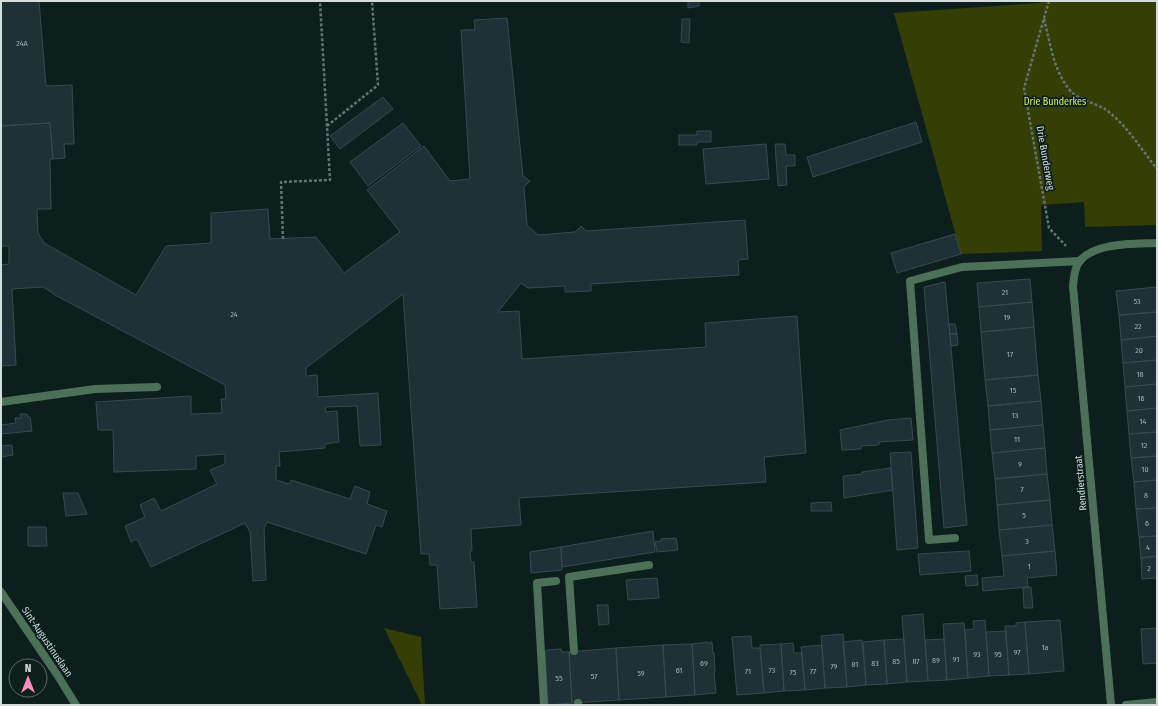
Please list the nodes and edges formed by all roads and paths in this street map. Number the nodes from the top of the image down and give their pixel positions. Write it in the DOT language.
graph roads {
  1 [pos="320,1"];
  2 [pos="372,1"];
  3 [pos="1049,1"];
  4 [pos="1044,18"];
  5 [pos="327,126"];
  6 [pos="1157,169"];
  7 [pos="283,239"];
  8 [pos="1157,243"];
  9 [pos="1080,261"];
  10 [pos="157,387"];
  11 [pos="1,402"];
  12 [pos="955,538"];
  13 [pos="649,565"];
  14 [pos="556,581"];
  15 [pos="1,592"];
  16 [pos="574,652"];
  17 [pos="1157,702"];
  18 [pos="76,705"];
  19 [pos="544,705"];
  20 [pos="1111,705"];
  21 [pos="1126,705"];
  1 -- 5 [label="path"];
  2 -- 5 [label="path"];
  3 -- 4 [label="path, Drie Bunderweg"];
  4 -- 6 [label="path"];
  4 -- 9 [label="path, Drie Bunderweg"];
  5 -- 7 [label="path"];
  8 -- 9 [label="street"];
  9 -- 12 [label="street"];
  9 -- 20 [label="street, Rendierstraat"];
  10 -- 11 [label="street"];
  13 -- 16 [label="street"];
  14 -- 19 [label="street"];
  15 -- 18 [label="street, Sint-Augustinuslaan"];
  17 -- 21 [label="street"];
}
